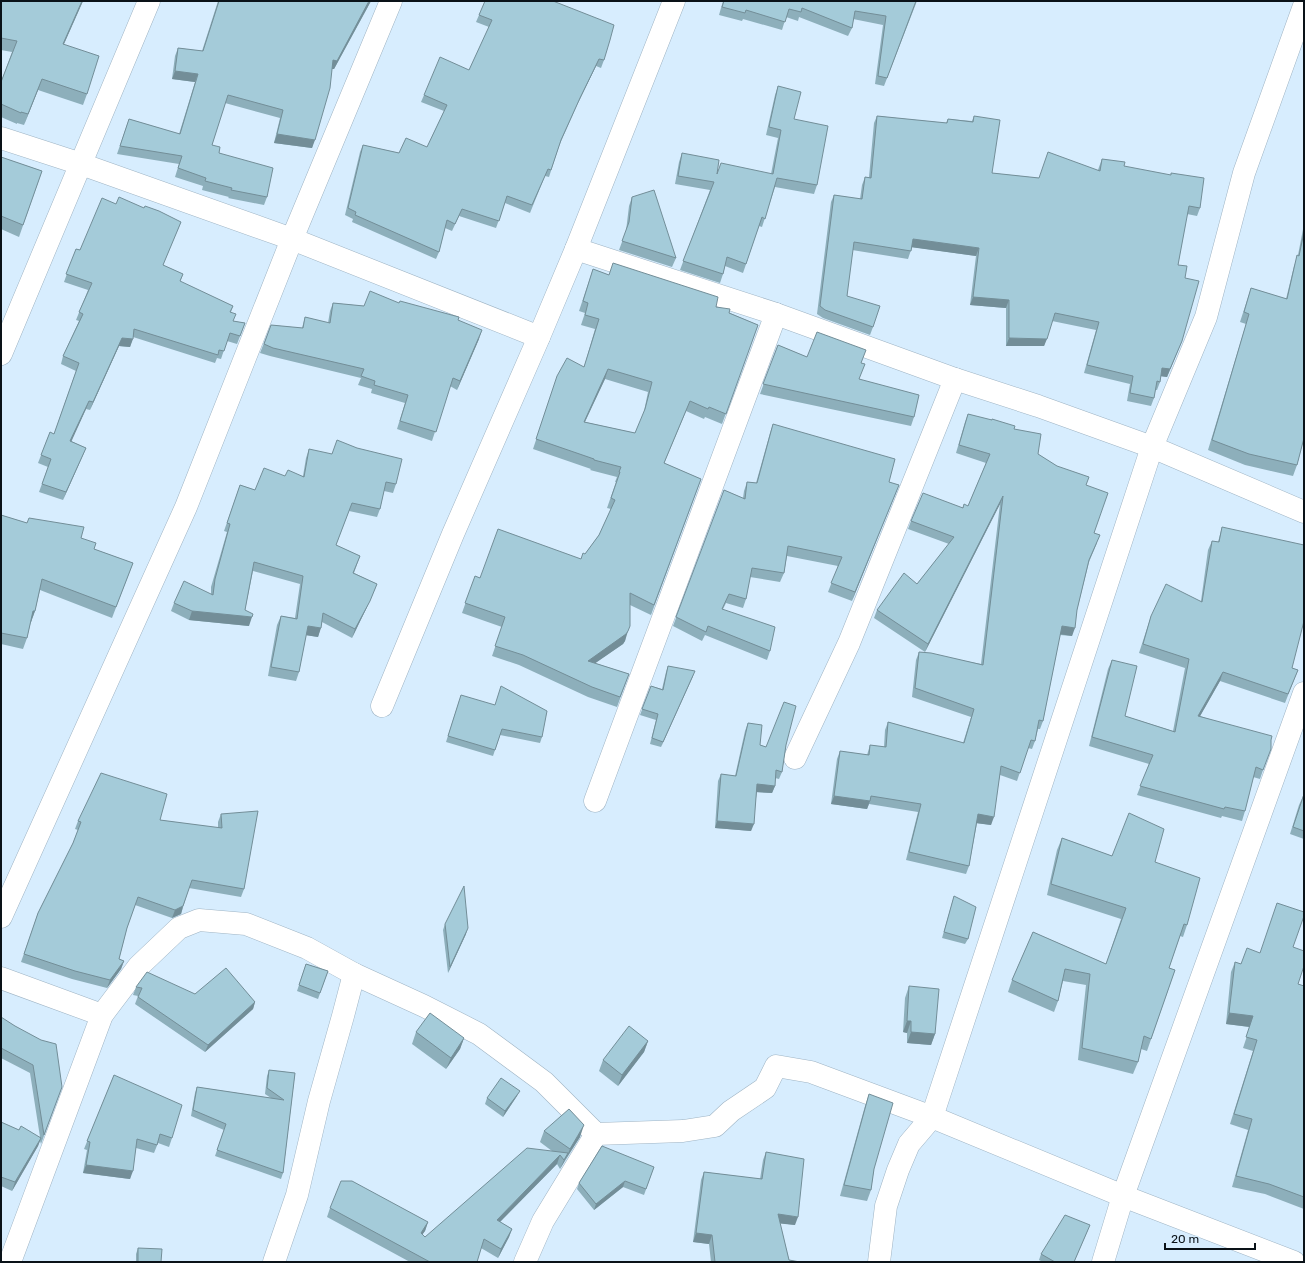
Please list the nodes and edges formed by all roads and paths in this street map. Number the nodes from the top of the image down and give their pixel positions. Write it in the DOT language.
graph roads {
  1 [pos="149,1"];
  2 [pos="392,1"];
  3 [pos="674,1"];
  4 [pos="1304,6"];
  5 [pos="1,138"];
  6 [pos="81,164"];
  7 [pos="292,239"];
  8 [pos="576,249"];
  9 [pos="776,314"];
  10 [pos="539,337"];
  11 [pos="1,354"];
  12 [pos="955,379"];
  13 [pos="1152,446"];
  14 [pos="1304,512"];
  15 [pos="1304,693"];
  16 [pos="382,706"];
  17 [pos="795,758"];
  18 [pos="595,801"];
  19 [pos="1,917"];
  20 [pos="354,974"];
  21 [pos="1,978"];
  22 [pos="102,1015"];
  23 [pos="932,1117"];
  24 [pos="596,1134"];
  25 [pos="1123,1196"];
  26 [pos="10,1262"];
  27 [pos="274,1262"];
  28 [pos="525,1262"];
  29 [pos="879,1262"];
  30 [pos="1102,1262"];
  31 [pos="1294,1262"];
  1 -- 6 [label="street"];
  2 -- 7 [label="street"];
  3 -- 8 [label="street"];
  4 -- 13 [label="street"];
  5 -- 6 [label="street"];
  6 -- 7 [label="street"];
  6 -- 11 [label="street"];
  7 -- 10 [label="street"];
  7 -- 19 [label="street"];
  8 -- 9 [label="street"];
  8 -- 10 [label="street"];
  9 -- 12 [label="street"];
  9 -- 18 [label="street"];
  10 -- 16 [label="street"];
  12 -- 13 [label="street"];
  12 -- 17 [label="street"];
  13 -- 14 [label="street"];
  13 -- 23 [label="street"];
  15 -- 25 [label="street"];
  20 -- 22 [label="street"];
  20 -- 24 [label="street"];
  20 -- 27 [label="street"];
  21 -- 22 [label="street"];
  22 -- 26 [label="street"];
  23 -- 24 [label="street"];
  23 -- 25 [label="street"];
  23 -- 29 [label="street"];
  24 -- 28 [label="street"];
  25 -- 30 [label="street"];
  25 -- 31 [label="street"];
}
